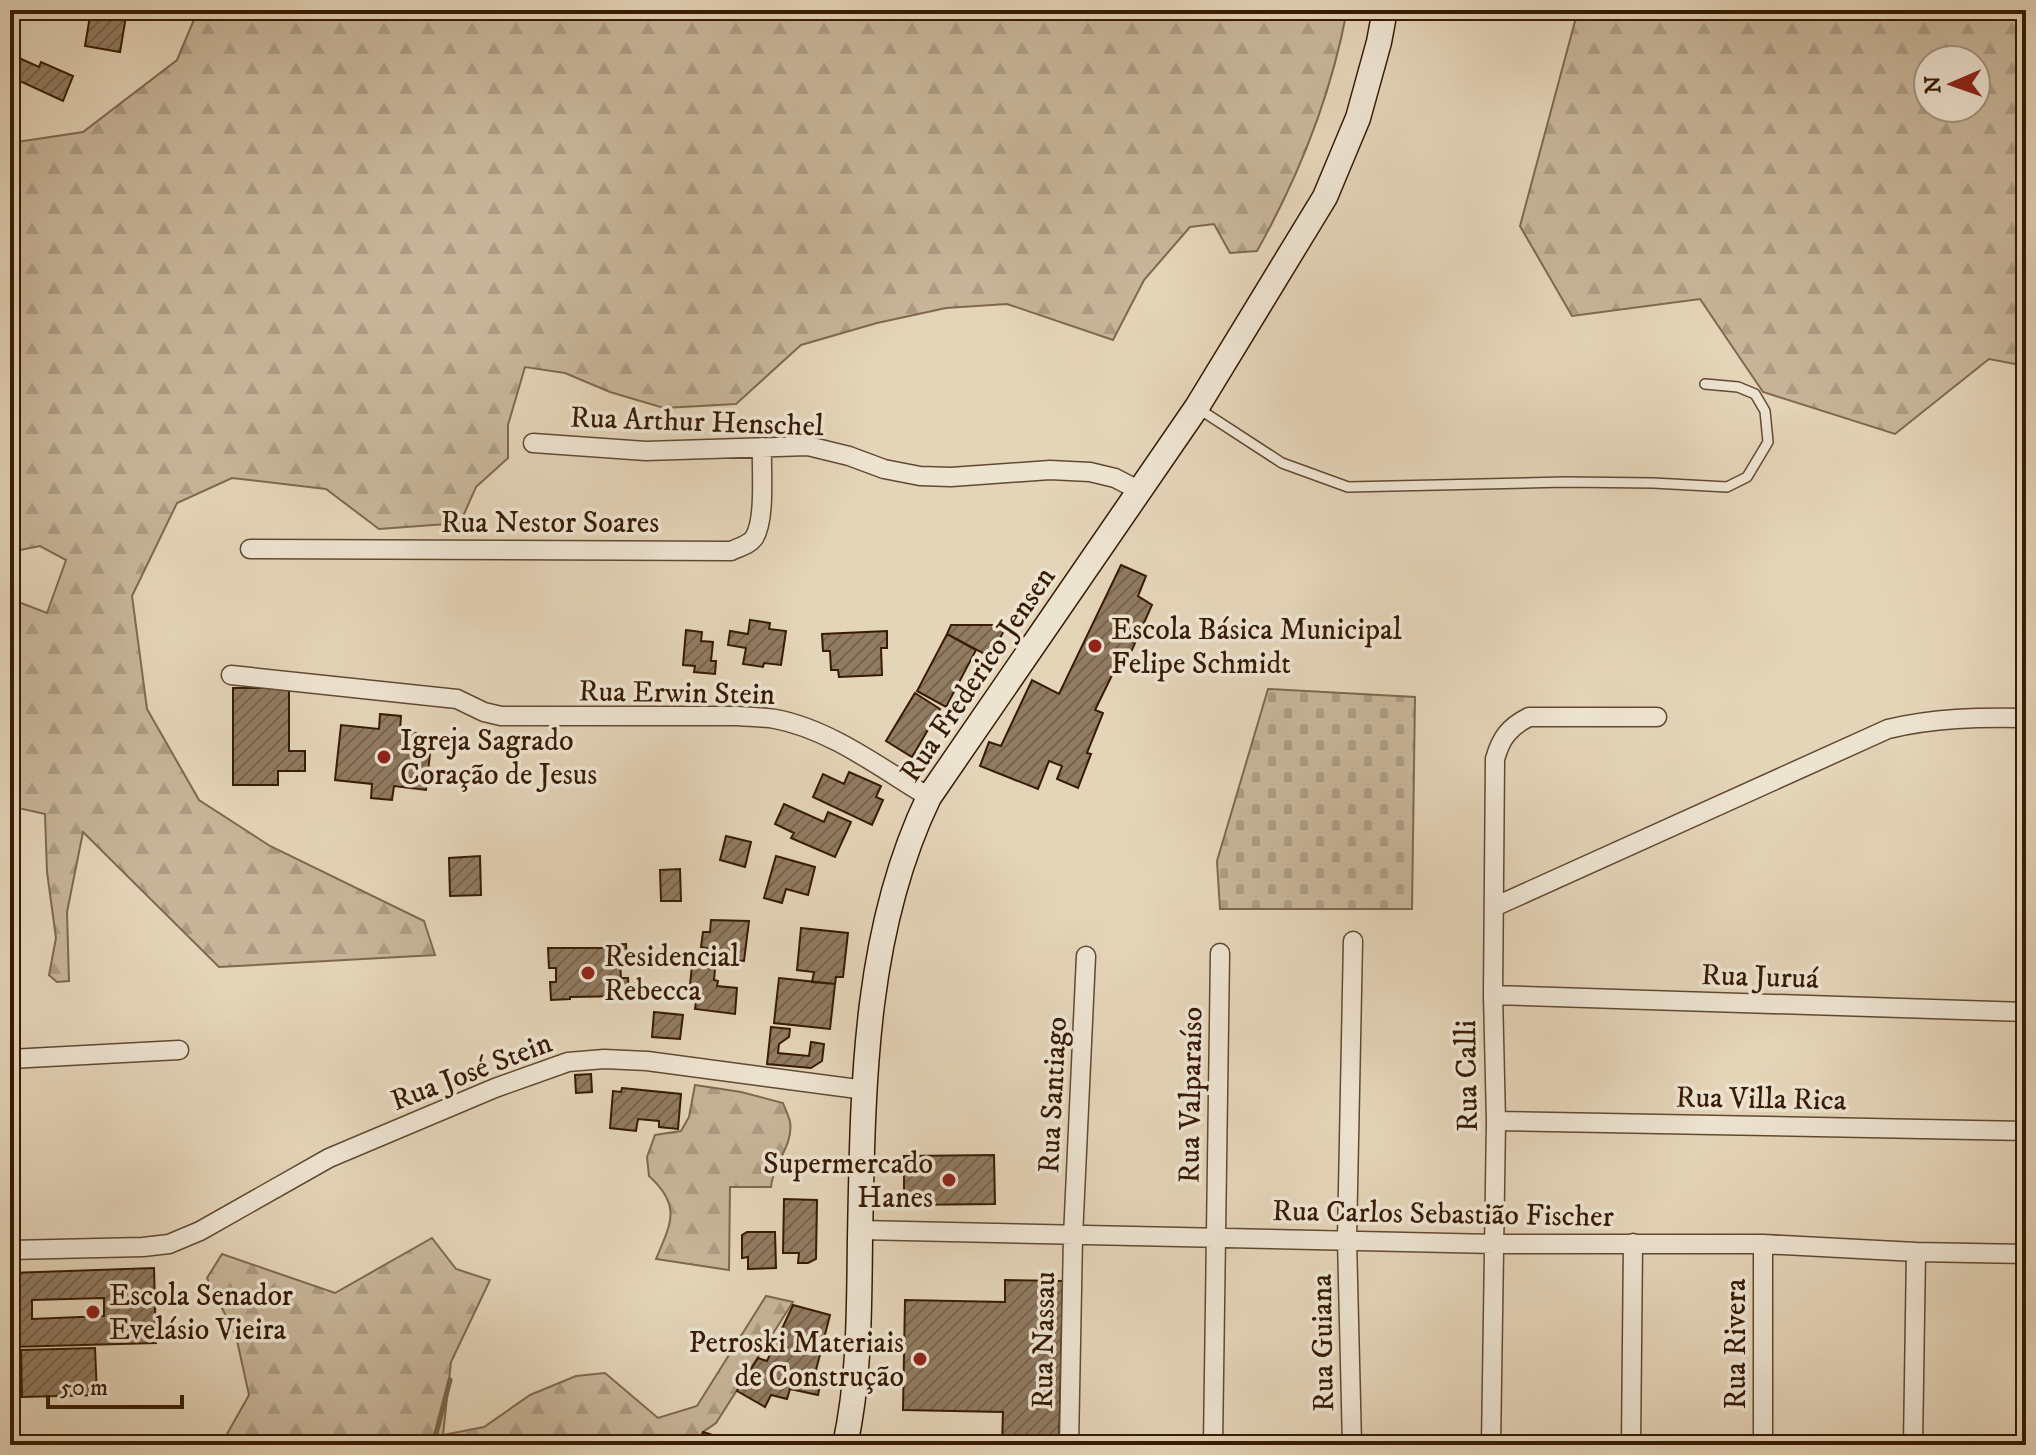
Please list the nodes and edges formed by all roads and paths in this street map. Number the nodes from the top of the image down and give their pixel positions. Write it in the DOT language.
graph roads {
  1 [pos="1385,10"];
  2 [pos="1705,384"];
  3 [pos="1197,407"];
  4 [pos="533,443"];
  5 [pos="762,447"];
  6 [pos="1140,491"];
  7 [pos="250,549"];
  8 [pos="231,675"];
  9 [pos="1657,717"];
  10 [pos="2026,718"];
  11 [pos="929,797"];
  12 [pos="1494,907"];
  13 [pos="1353,941"];
  14 [pos="1220,953"];
  15 [pos="1086,956"];
  16 [pos="1493,995"];
  17 [pos="2026,1012"];
  18 [pos="179,1050"];
  19 [pos="10,1059"];
  20 [pos="865,1090"];
  21 [pos="1496,1121"];
  22 [pos="2026,1131"];
  23 [pos="860,1230"];
  24 [pos="1073,1237"];
  25 [pos="1216,1239"];
  26 [pos="1347,1239"];
  27 [pos="1633,1243"];
  28 [pos="1494,1244"];
  29 [pos="1763,1244"];
  30 [pos="10,1250"];
  31 [pos="1916,1252"];
  32 [pos="2026,1254"];
  33 [pos="845,1445"];
  34 [pos="1069,1445"];
  35 [pos="1213,1445"];
  36 [pos="1352,1445"];
  37 [pos="1491,1445"];
  38 [pos="1631,1445"];
  39 [pos="1763,1445"];
  40 [pos="1913,1445"];
  1 -- 3 [label="main road, Rua Frederico Jensen"];
  2 -- 3 [label="lane"];
  3 -- 6 [label="main road, Rua Frederico Jensen"];
  4 -- 5 [label="street, Rua Arthur Henschel"];
  5 -- 6 [label="street, Rua Arthur Henschel"];
  5 -- 7 [label="street, Rua Nestor Soares"];
  6 -- 11 [label="main road, Rua Frederico Jensen"];
  8 -- 11 [label="street, Rua Erwin Stein"];
  9 -- 12 [label="street, Rua Calli"];
  10 -- 12 [label="street"];
  11 -- 20 [label="main road, Rua Frederico Jensen"];
  12 -- 16 [label="street, Rua Calli"];
  13 -- 26 [label="street, Rua Guiana"];
  14 -- 25 [label="street, Rua Valparaíso"];
  15 -- 24 [label="street, Rua Santiago"];
  16 -- 17 [label="street, Rua Juruá"];
  16 -- 21 [label="street, Rua Calli"];
  18 -- 19 [label="street"];
  20 -- 23 [label="main road, Rua Frederico Jensen"];
  20 -- 30 [label="street, Rua José Stein"];
  21 -- 22 [label="street, Rua Villa Rica"];
  21 -- 28 [label="street, Rua Calli"];
  23 -- 24 [label="street, Rua Carlos Sebastião Fischer"];
  23 -- 33 [label="main road, Rua Frederico Jensen"];
  24 -- 25 [label="street, Rua Carlos Sebastião Fischer"];
  24 -- 34 [label="street, Rua Nassau"];
  25 -- 26 [label="street, Rua Carlos Sebastião Fischer"];
  25 -- 35 [label="street, Rua Valparaíso"];
  26 -- 28 [label="street, Rua Carlos Sebastião Fischer"];
  26 -- 36 [label="street, Rua Guiana"];
  27 -- 28 [label="street, Rua Carlos Sebastião Fischer"];
  27 -- 29 [label="street, Rua Carlos Sebastião Fischer"];
  27 -- 38 [label="street"];
  28 -- 37 [label="street, Rua Calli"];
  29 -- 31 [label="street, Rua Carlos Sebastião Fischer"];
  29 -- 39 [label="street, Rua Rivera"];
  31 -- 32 [label="street, Rua Carlos Sebastião Fischer"];
  31 -- 40 [label="street"];
}
